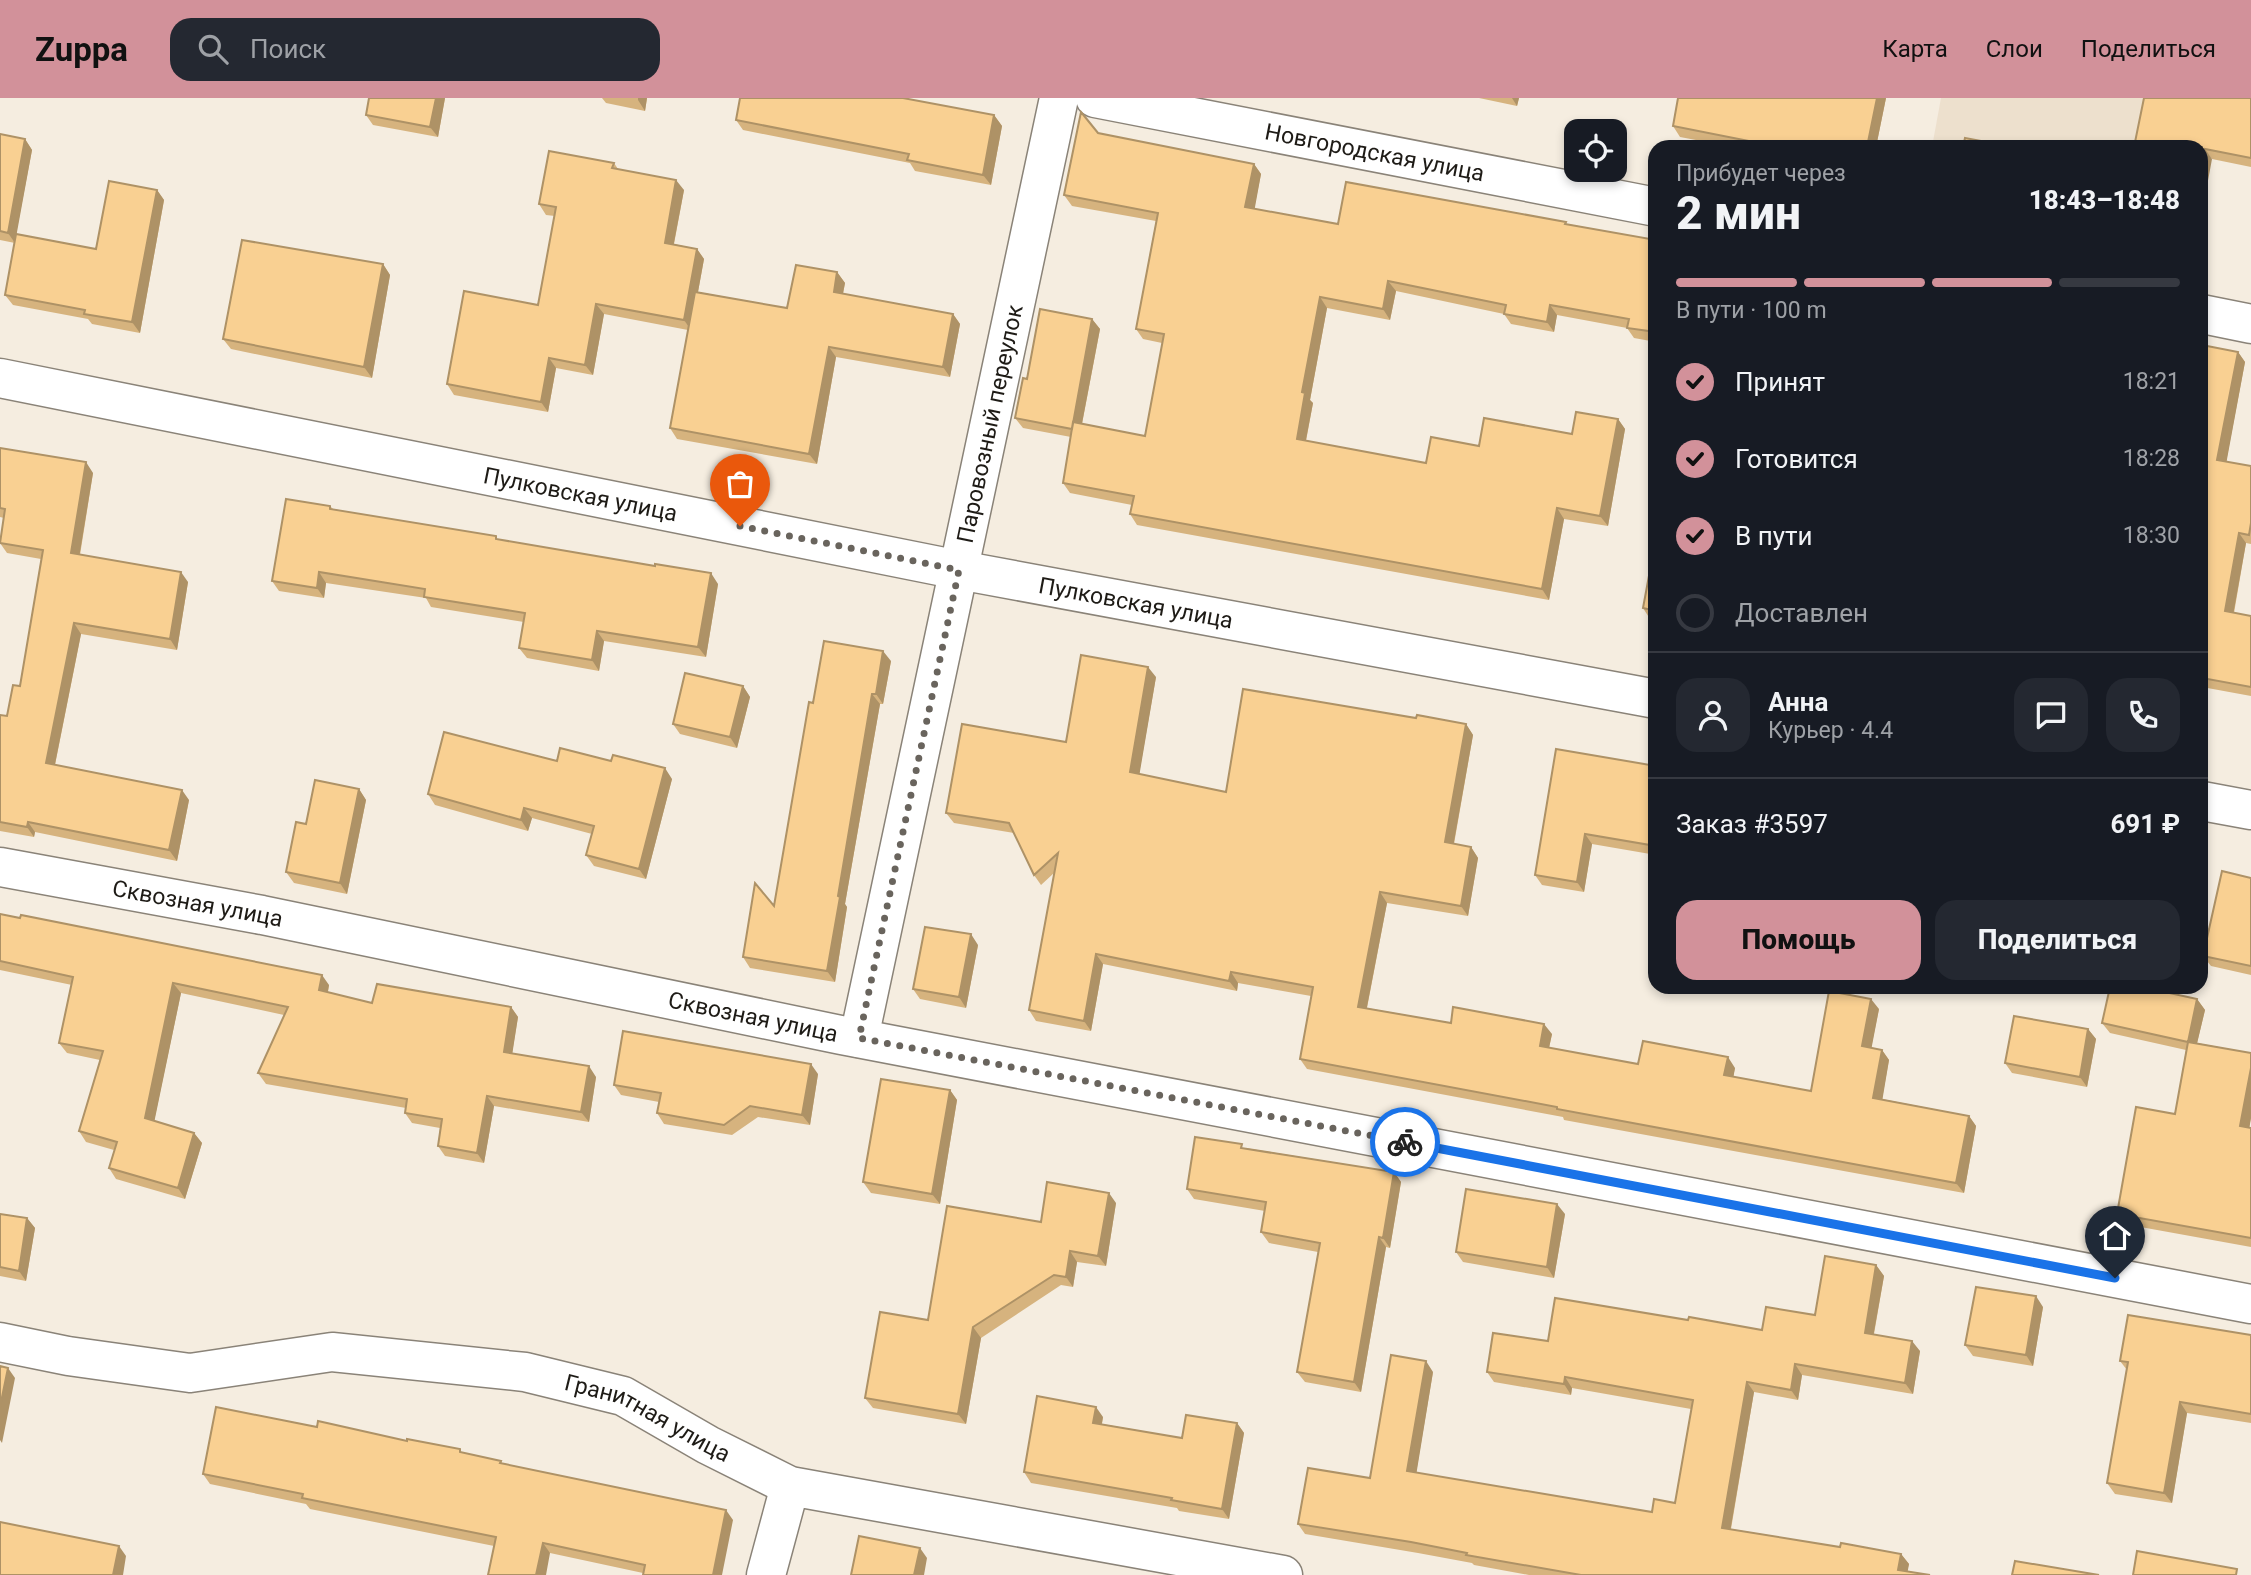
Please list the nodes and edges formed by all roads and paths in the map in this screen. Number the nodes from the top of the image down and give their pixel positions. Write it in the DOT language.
graph roads {
  1 [pos="1059,98"];
  2 [pos="1095,98"];
  3 [pos="1648,205"];
  4 [pos="2208,315"];
  5 [pos="2251,324"];
  6 [pos="0,378"];
  7 [pos="959,570"];
  8 [pos="1648,698"];
  9 [pos="2208,802"];
  10 [pos="2251,810"];
  11 [pos="0,867"];
  12 [pos="859,1038"];
  13 [pos="2251,1304"];
  14 [pos="0,1342"];
  15 [pos="790,1486"];
  16 [pos="766,1575"];
  17 [pos="1283,1575"];
  1 -- 7 [label="street, Паровозный переулок"];
  2 -- 3 [label="street, Новгородская улица"];
  4 -- 5 [label="street"];
  6 -- 7 [label="street, Пулковская улица"];
  7 -- 8 [label="street, Пулковская улица"];
  7 -- 12 [label="street, Паровозный переулок"];
  9 -- 10 [label="street"];
  11 -- 12 [label="street, Сквозная улица"];
  12 -- 13 [label="street, Сквозная улица"];
  14 -- 15 [label="street, Гранитная улица"];
  15 -- 16 [label="street"];
  15 -- 17 [label="street, Гранитная улица"];
}
